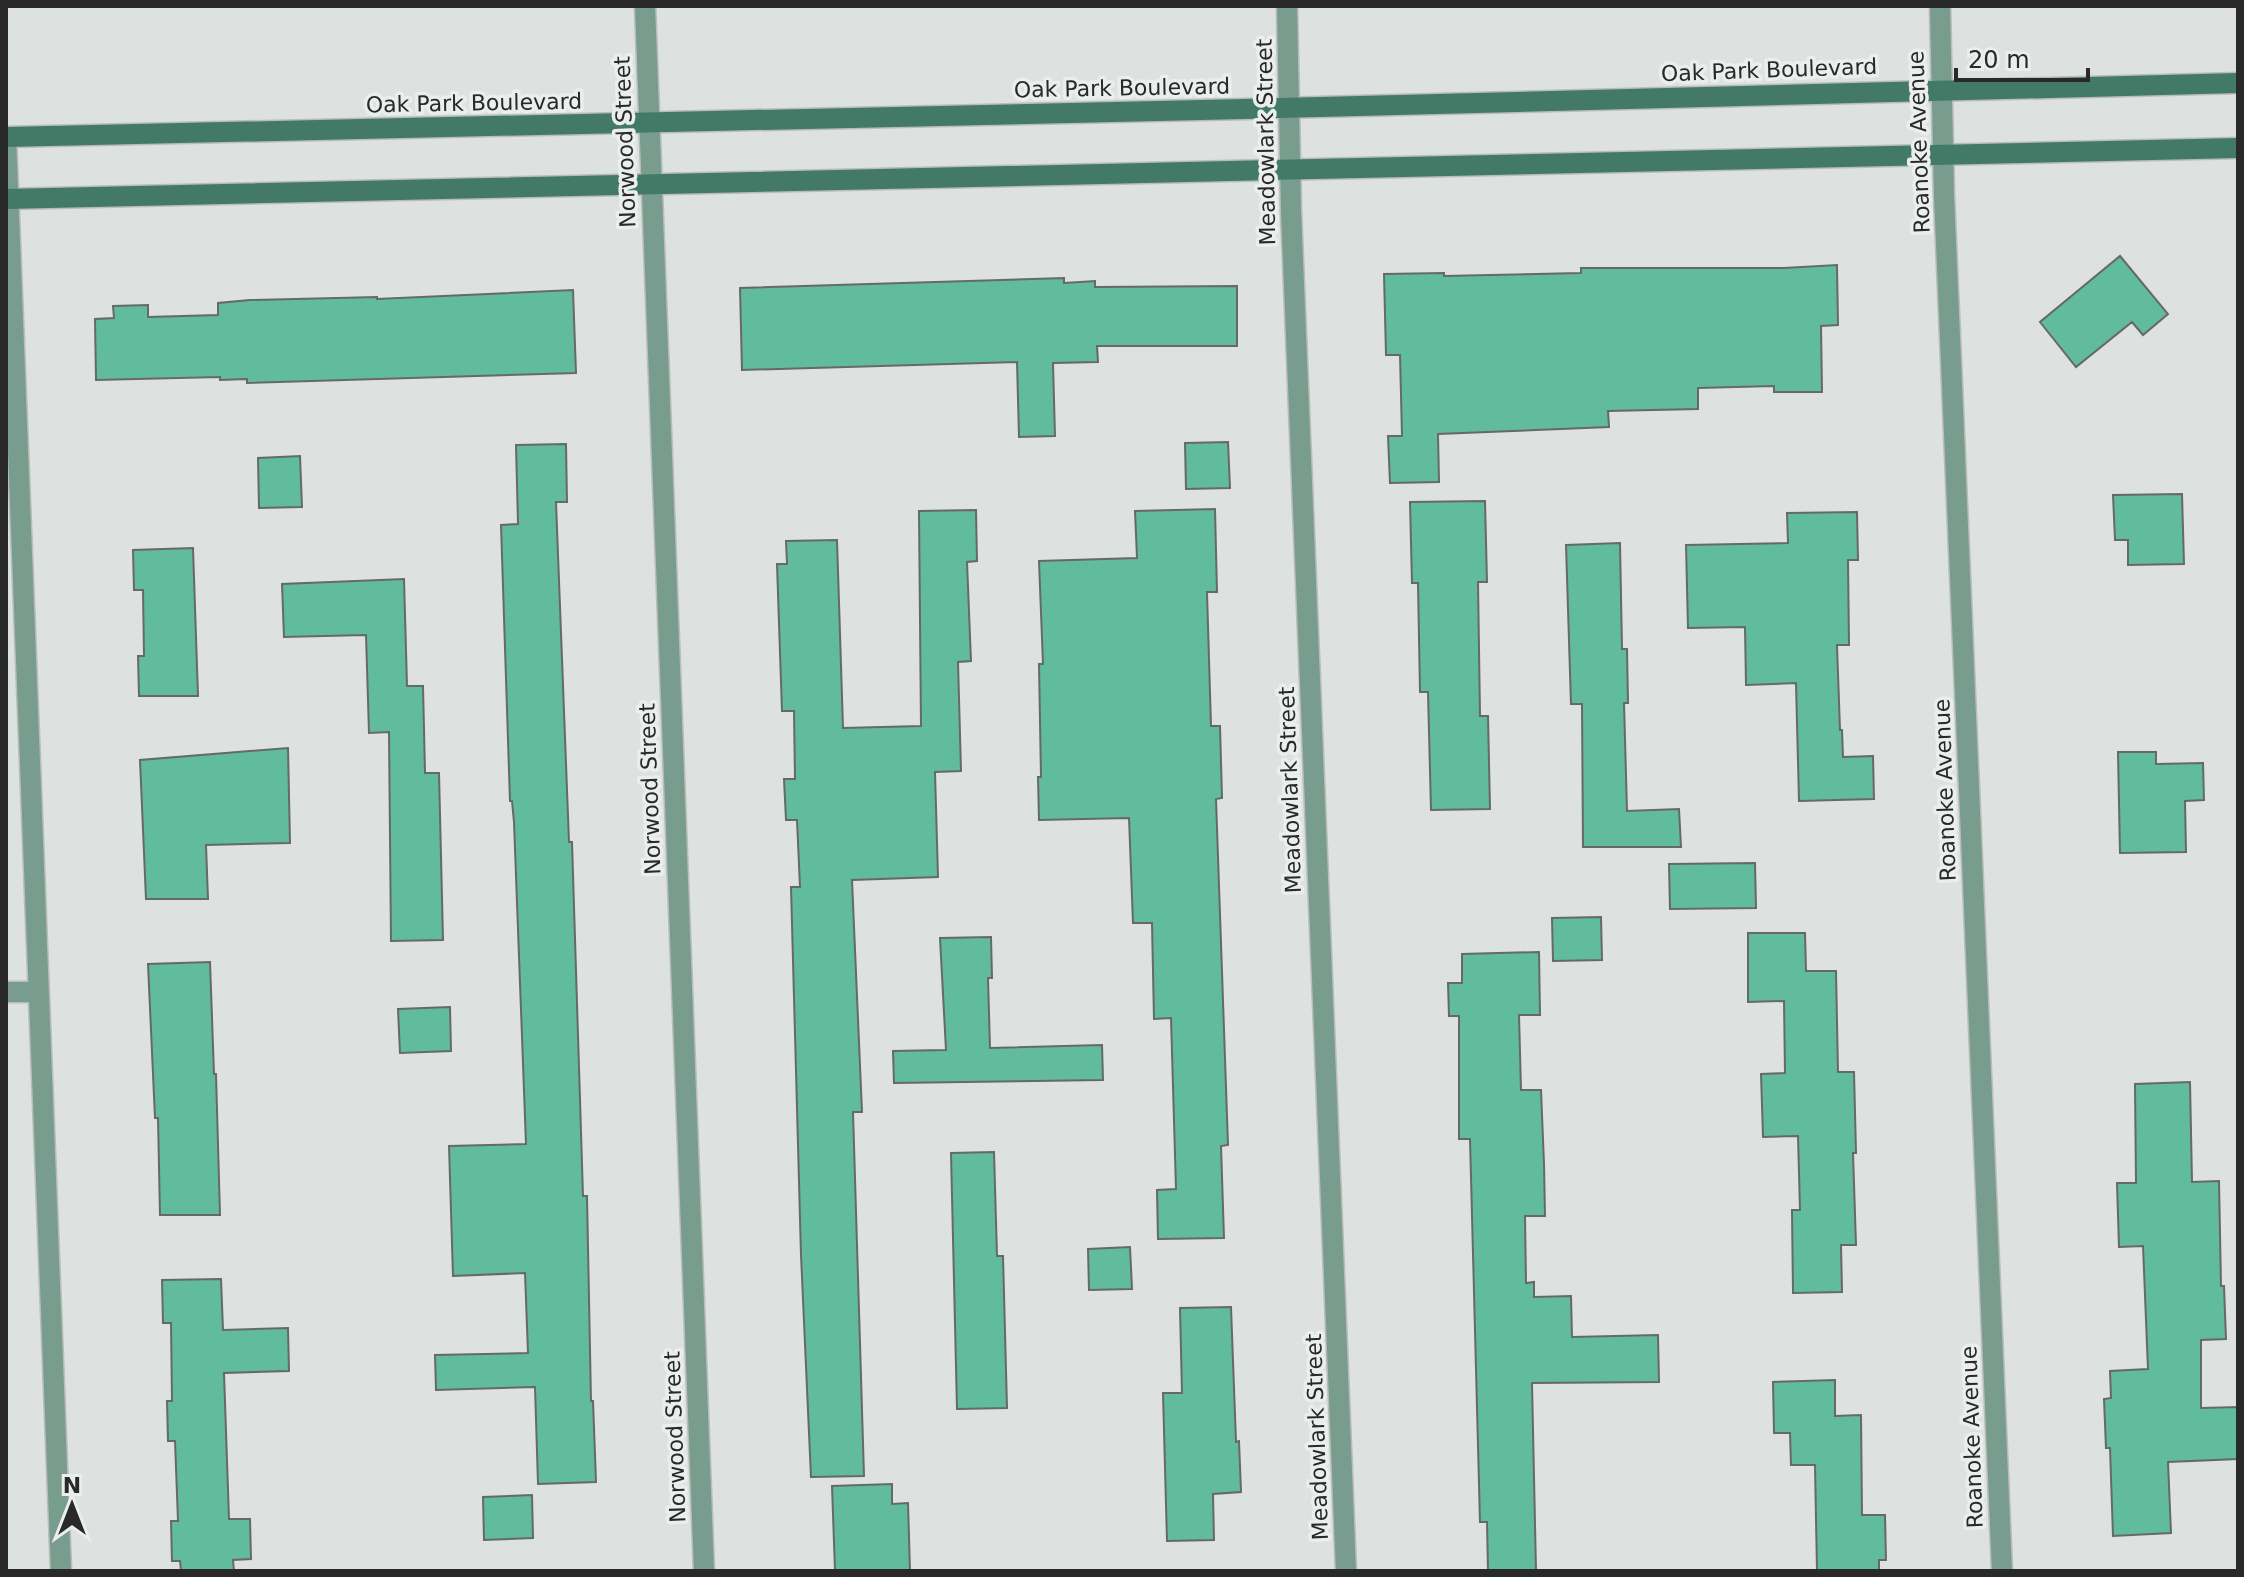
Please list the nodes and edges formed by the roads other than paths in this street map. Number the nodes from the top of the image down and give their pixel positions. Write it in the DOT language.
graph roads {
  1 [pos="645,6"];
  2 [pos="1287,6"];
  3 [pos="1940,6"];
  4 [pos="2238,83"];
  5 [pos="1941,90"];
  6 [pos="1290,106"];
  7 [pos="649,122"];
  8 [pos="6,137"];
  9 [pos="2238,148"];
  10 [pos="1943,155"];
  11 [pos="1291,168"];
  12 [pos="651,183"];
  13 [pos="8,199"];
  14 [pos="6,992"];
  15 [pos="38,992"];
  16 [pos="61,1571"];
  17 [pos="704,1571"];
  18 [pos="1346,1571"];
  19 [pos="2002,1571"];
  1 -- 7 [label="street, Norwood Street"];
  2 -- 6 [label="street, Meadowlark Street"];
  3 -- 5 [label="street, Roanoke Avenue"];
  4 -- 5 [label="street, Oak Park Boulevard"];
  5 -- 6 [label="street, Oak Park Boulevard"];
  5 -- 10 [label="street, Roanoke Avenue"];
  6 -- 7 [label="street, Oak Park Boulevard"];
  6 -- 11 [label="street, Meadowlark Street"];
  7 -- 8 [label="street, Oak Park Boulevard"];
  7 -- 12 [label="street, Norwood Street"];
  8 -- 13 [label="street"];
  9 -- 10 [label="street"];
  10 -- 11 [label="street"];
  10 -- 19 [label="street, Roanoke Avenue"];
  11 -- 12 [label="street"];
  11 -- 18 [label="street, Meadowlark Street"];
  12 -- 13 [label="street"];
  12 -- 17 [label="street, Norwood Street"];
  13 -- 15 [label="street"];
  14 -- 15 [label="street"];
  15 -- 16 [label="street"];
}
